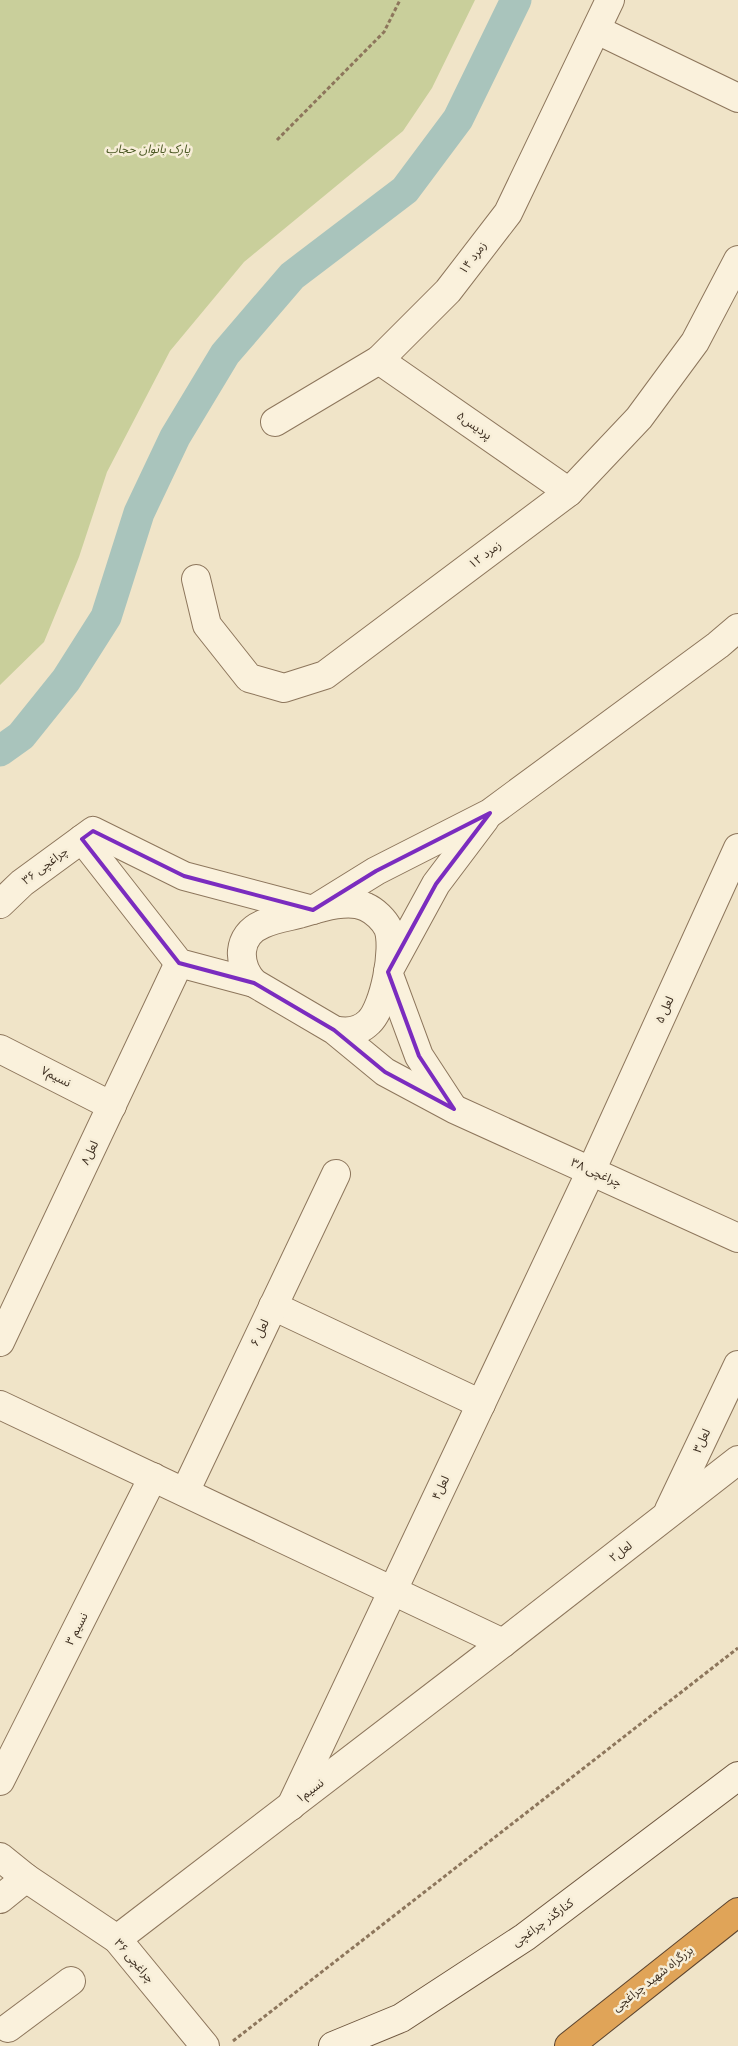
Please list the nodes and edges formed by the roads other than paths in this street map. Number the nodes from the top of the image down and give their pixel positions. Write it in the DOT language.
graph roads {
  1 [pos="610,0"];
  2 [pos="597,30"];
  3 [pos="738,98"];
  4 [pos="738,260"];
  5 [pos="379,360"];
  6 [pos="275,422"];
  7 [pos="569,492"];
  8 [pos="196,580"];
  9 [pos="731,643"];
  10 [pos="490,813"];
  11 [pos="87,835"];
  12 [pos="738,848"];
  13 [pos="0,904"];
  14 [pos="313,910"];
  15 [pos="179,962"];
  16 [pos="388,972"];
  17 [pos="254,983"];
  18 [pos="334,1030"];
  19 [pos="0,1048"];
  20 [pos="112,1106"];
  21 [pos="454,1109"];
  22 [pos="592,1171"];
  23 [pos="336,1174"];
  24 [pos="738,1238"];
  25 [pos="273,1306"];
  26 [pos="0,1342"];
  27 [pos="738,1365"];
  28 [pos="481,1404"];
  29 [pos="0,1405"];
  30 [pos="738,1460"];
  31 [pos="153,1477"];
  32 [pos="185,1492"];
  33 [pos="666,1516"];
  34 [pos="392,1591"];
  35 [pos="503,1643"];
  36 [pos="738,1776"];
  37 [pos="0,1782"];
  38 [pos="291,1806"];
  39 [pos="0,1857"];
  40 [pos="26,1878"];
  41 [pos="0,1899"];
  42 [pos="738,1912"];
  43 [pos="117,1939"];
  44 [pos="71,1981"];
  45 [pos="11,2030"];
  46 [pos="205,2046"];
  47 [pos="333,2046"];
  48 [pos="568,2046"];
  1 -- 2 [label="street, زمرد ۱۴"];
  2 -- 3 [label="street"];
  2 -- 5 [label="street, زمرد ۱۴"];
  4 -- 7 [label="street, زمرد ۱۲"];
  5 -- 6 [label="street, زمرد ۱۴"];
  5 -- 7 [label="street, پردیس۵"];
  7 -- 8 [label="street, زمرد ۱۲"];
  9 -- 10 [label="street"];
  10 -- 14 [label="street"];
  10 -- 16 [label="street"];
  11 -- 13 [label="street, چراغچی ۳۶"];
  11 -- 14 [label="street"];
  11 -- 15 [label="street"];
  12 -- 22 [label="street, لعل ۵"];
  14 -- 16 [label="street"];
  14 -- 17 [label="street"];
  15 -- 17 [label="street"];
  15 -- 20 [label="street, لعل۸"];
  16 -- 18 [label="street"];
  16 -- 21 [label="street"];
  17 -- 18 [label="street"];
  18 -- 21 [label="street, چراغچی ۳۸"];
  19 -- 20 [label="street, نسیم۷"];
  20 -- 26 [label="street, لعل۸"];
  21 -- 22 [label="street, چراغچی ۳۸"];
  22 -- 24 [label="street, چراغچی ۳۸"];
  22 -- 28 [label="street, لعل۴"];
  23 -- 25 [label="street, لعل ۶"];
  25 -- 28 [label="street"];
  25 -- 32 [label="street, لعل ۶"];
  27 -- 33 [label="street, لعل۳"];
  28 -- 34 [label="street, لعل۴"];
  29 -- 31 [label="street"];
  30 -- 33 [label="street, لعل۲"];
  31 -- 32 [label="street"];
  31 -- 37 [label="street, نسیم ۳"];
  32 -- 34 [label="street"];
  33 -- 35 [label="street, لعل۲"];
  34 -- 35 [label="street"];
  34 -- 38 [label="street, لعل۴"];
  35 -- 38 [label="street, نسیم۱"];
  36 -- 47 [label="street, کنارگذر چراغچی"];
  38 -- 43 [label="street, نسیم۱"];
  39 -- 40 [label="street, چراغچی ۳۶"];
  40 -- 41 [label="street"];
  40 -- 43 [label="street, چراغچی ۳۶"];
  42 -- 48 [label="highway, بزرگراه شهید چراغچی"];
  43 -- 46 [label="street, چراغچی ۳۶"];
  44 -- 45 [label="street"];
}
